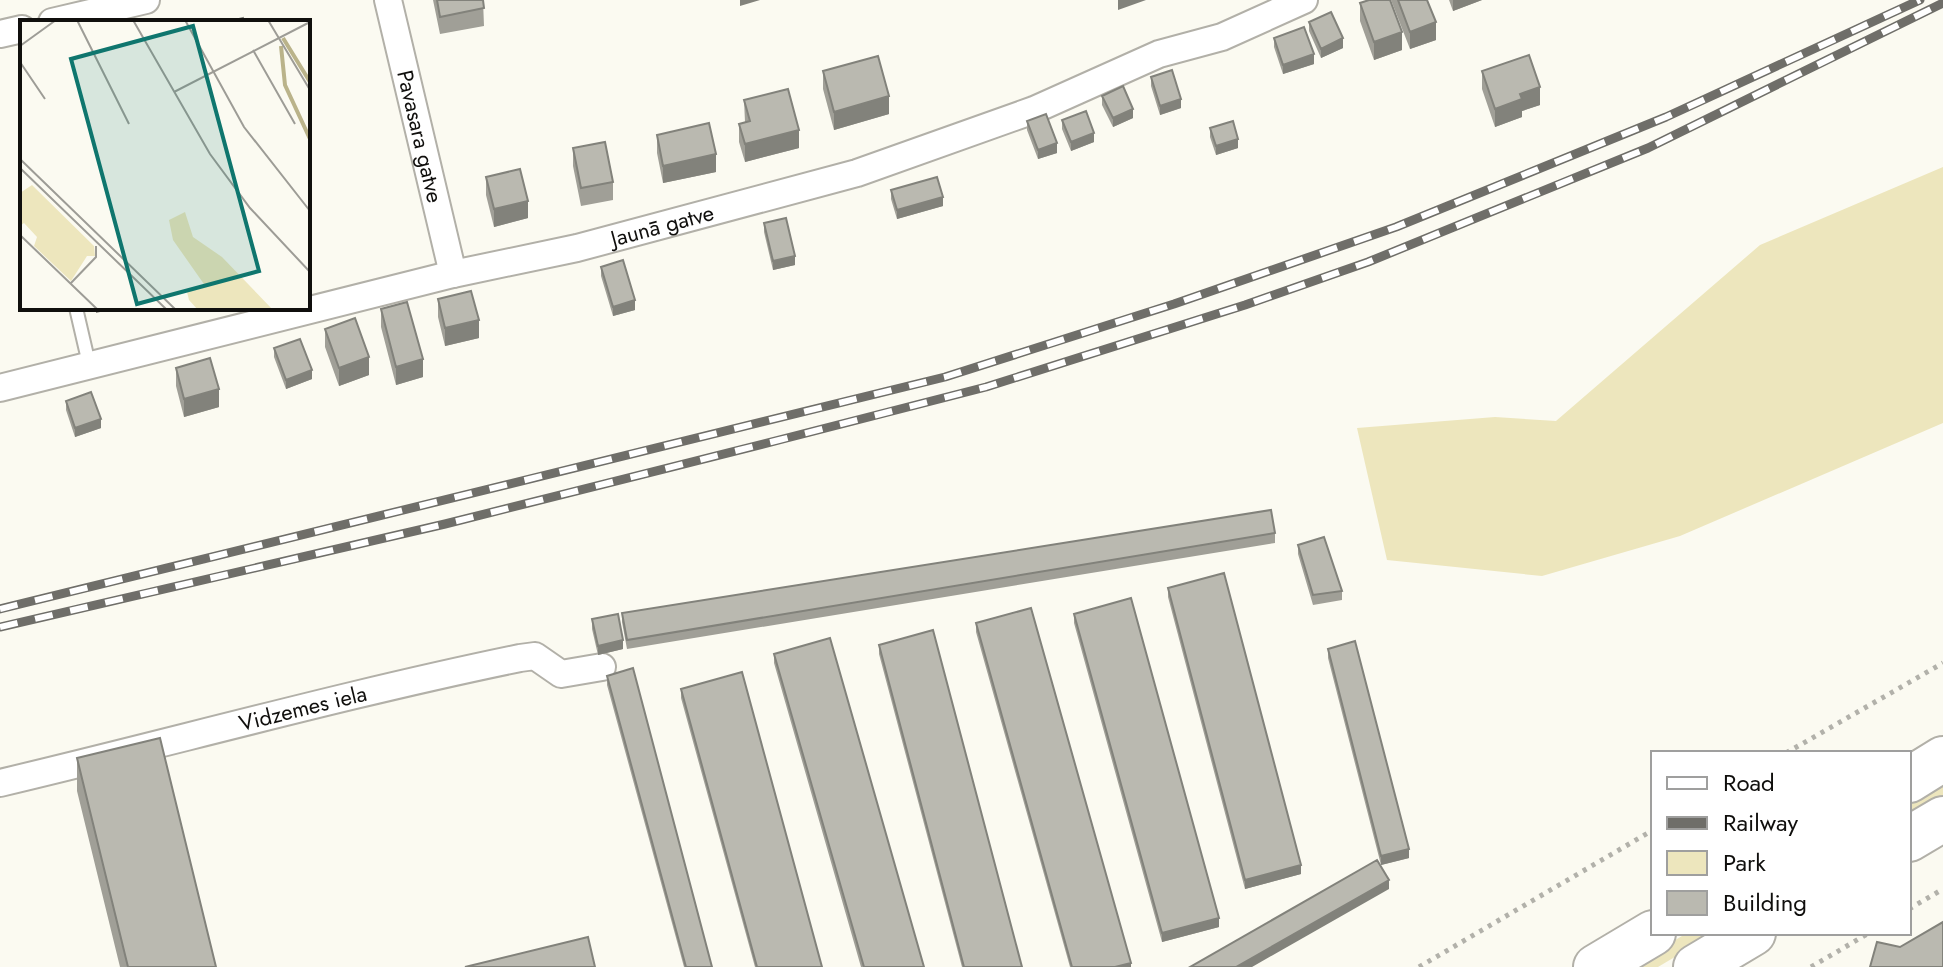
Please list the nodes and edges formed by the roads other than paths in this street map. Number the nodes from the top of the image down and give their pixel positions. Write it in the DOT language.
graph roads {
  1 [pos="146,0"];
  2 [pos="388,0"];
  3 [pos="1304,0"];
  4 [pos="61,20"];
  5 [pos="20,29"];
  6 [pos="0,34"];
  7 [pos="453,274"];
  8 [pos="310,309"];
  9 [pos="76,310"];
  10 [pos="307,310"];
  11 [pos="89,364"];
  12 [pos="0,388"];
  13 [pos="602,667"];
  14 [pos="1943,759"];
  15 [pos="1911,779"];
  16 [pos="0,783"];
  17 [pos="1943,819"];
  18 [pos="1911,838"];
  19 [pos="1651,934"];
  20 [pos="1750,935"];
  21 [pos="1596,967"];
  22 [pos="1696,967"];
  1 -- 4 [label="street"];
  2 -- 7 [label="street, Pavasara gatve"];
  3 -- 7 [label="street, Jaunā gatve"];
  5 -- 6 [label="street"];
  7 -- 8 [label="street, Jaunā gatve"];
  9 -- 11 [label="lane"];
  10 -- 11 [label="street, Jaunā gatve"];
  11 -- 12 [label="street, Jaunā gatve"];
  13 -- 16 [label="street, Vidzemes iela"];
  14 -- 15 [label="highway"];
  17 -- 18 [label="highway"];
  19 -- 21 [label="highway"];
  20 -- 22 [label="highway"];
}
